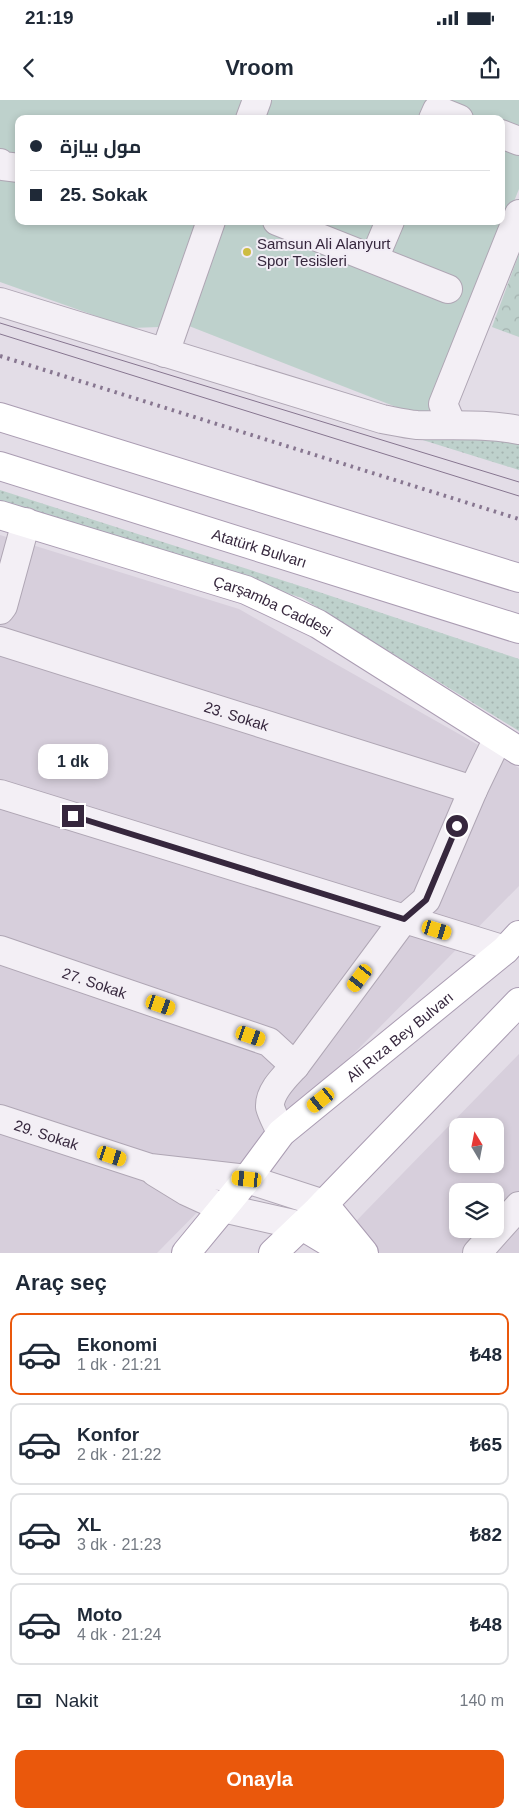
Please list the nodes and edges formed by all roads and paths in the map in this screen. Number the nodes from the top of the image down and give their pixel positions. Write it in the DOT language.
graph roads {
  1 [pos="257,100"];
  2 [pos="251,115"];
  3 [pos="435,115"];
  4 [pos="449,115"];
  5 [pos="505,136"];
  6 [pos="519,141"];
  7 [pos="519,214"];
  8 [pos="210,225"];
  9 [pos="287,225"];
  10 [pos="388,225"];
  11 [pos="374,259"];
  12 [pos="448,289"];
  13 [pos="0,302"];
  14 [pos="164,354"];
  15 [pos="0,417"];
  16 [pos="452,425"];
  17 [pos="519,430"];
  18 [pos="0,466"];
  19 [pos="7,521"];
  20 [pos="519,578"];
  21 [pos="0,610"];
  22 [pos="519,628"];
  23 [pos="0,642"];
  24 [pos="508,744"];
  25 [pos="473,790"];
  26 [pos="0,794"];
  27 [pos="404,919"];
  28 [pos="512,943"];
  29 [pos="0,950"];
  30 [pos="519,1002"];
  31 [pos="295,1066"];
  32 [pos="0,1119"];
  33 [pos="281,1133"];
  34 [pos="150,1168"];
  35 [pos="247,1179"];
  36 [pos="324,1204"];
  37 [pos="519,1206"];
  38 [pos="223,1208"];
  39 [pos="302,1226"];
  40 [pos="186,1253"];
  41 [pos="273,1253"];
  42 [pos="347,1253"];
  43 [pos="364,1253"];
  44 [pos="477,1253"];
  1 -- 2 [label="street"];
  3 -- 4 [label="street"];
  5 -- 6 [label="street"];
  7 -- 16 [label="street"];
  8 -- 14 [label="street"];
  9 -- 11 [label="street"];
  10 -- 11 [label="street"];
  11 -- 12 [label="street"];
  13 -- 14 [label="street"];
  14 -- 16 [label="street"];
  15 -- 20 [label="main road"];
  16 -- 17 [label="street"];
  18 -- 22 [label="main road, Atatürk Bulvarı"];
  19 -- 21 [label="street"];
  19 -- 24 [label="main road, Çarşamba Caddesi"];
  23 -- 25 [label="street, 23. Sokak"];
  24 -- 25 [label="street"];
  25 -- 27 [label="street"];
  26 -- 27 [label="street"];
  27 -- 28 [label="street"];
  27 -- 31 [label="street"];
  28 -- 33 [label="main road, Ali Rıza Bey Bulvarı"];
  29 -- 31 [label="street, 27. Sokak"];
  30 -- 36 [label="main road"];
  31 -- 33 [label="street"];
  32 -- 34 [label="street, 29. Sokak"];
  33 -- 35 [label="main road, Ali Rıza Bey Bulvarı"];
  34 -- 35 [label="street"];
  34 -- 38 [label="street"];
  35 -- 36 [label="street"];
  35 -- 38 [label="main road, Ali Rıza Bey Bulvarı"];
  36 -- 39 [label="main road"];
  36 -- 43 [label="main road"];
  37 -- 44 [label="street"];
  38 -- 39 [label="street"];
  38 -- 40 [label="main road, Ali Rıza Bey Bulvarı"];
  39 -- 41 [label="main road"];
  39 -- 42 [label="main road"];
}
